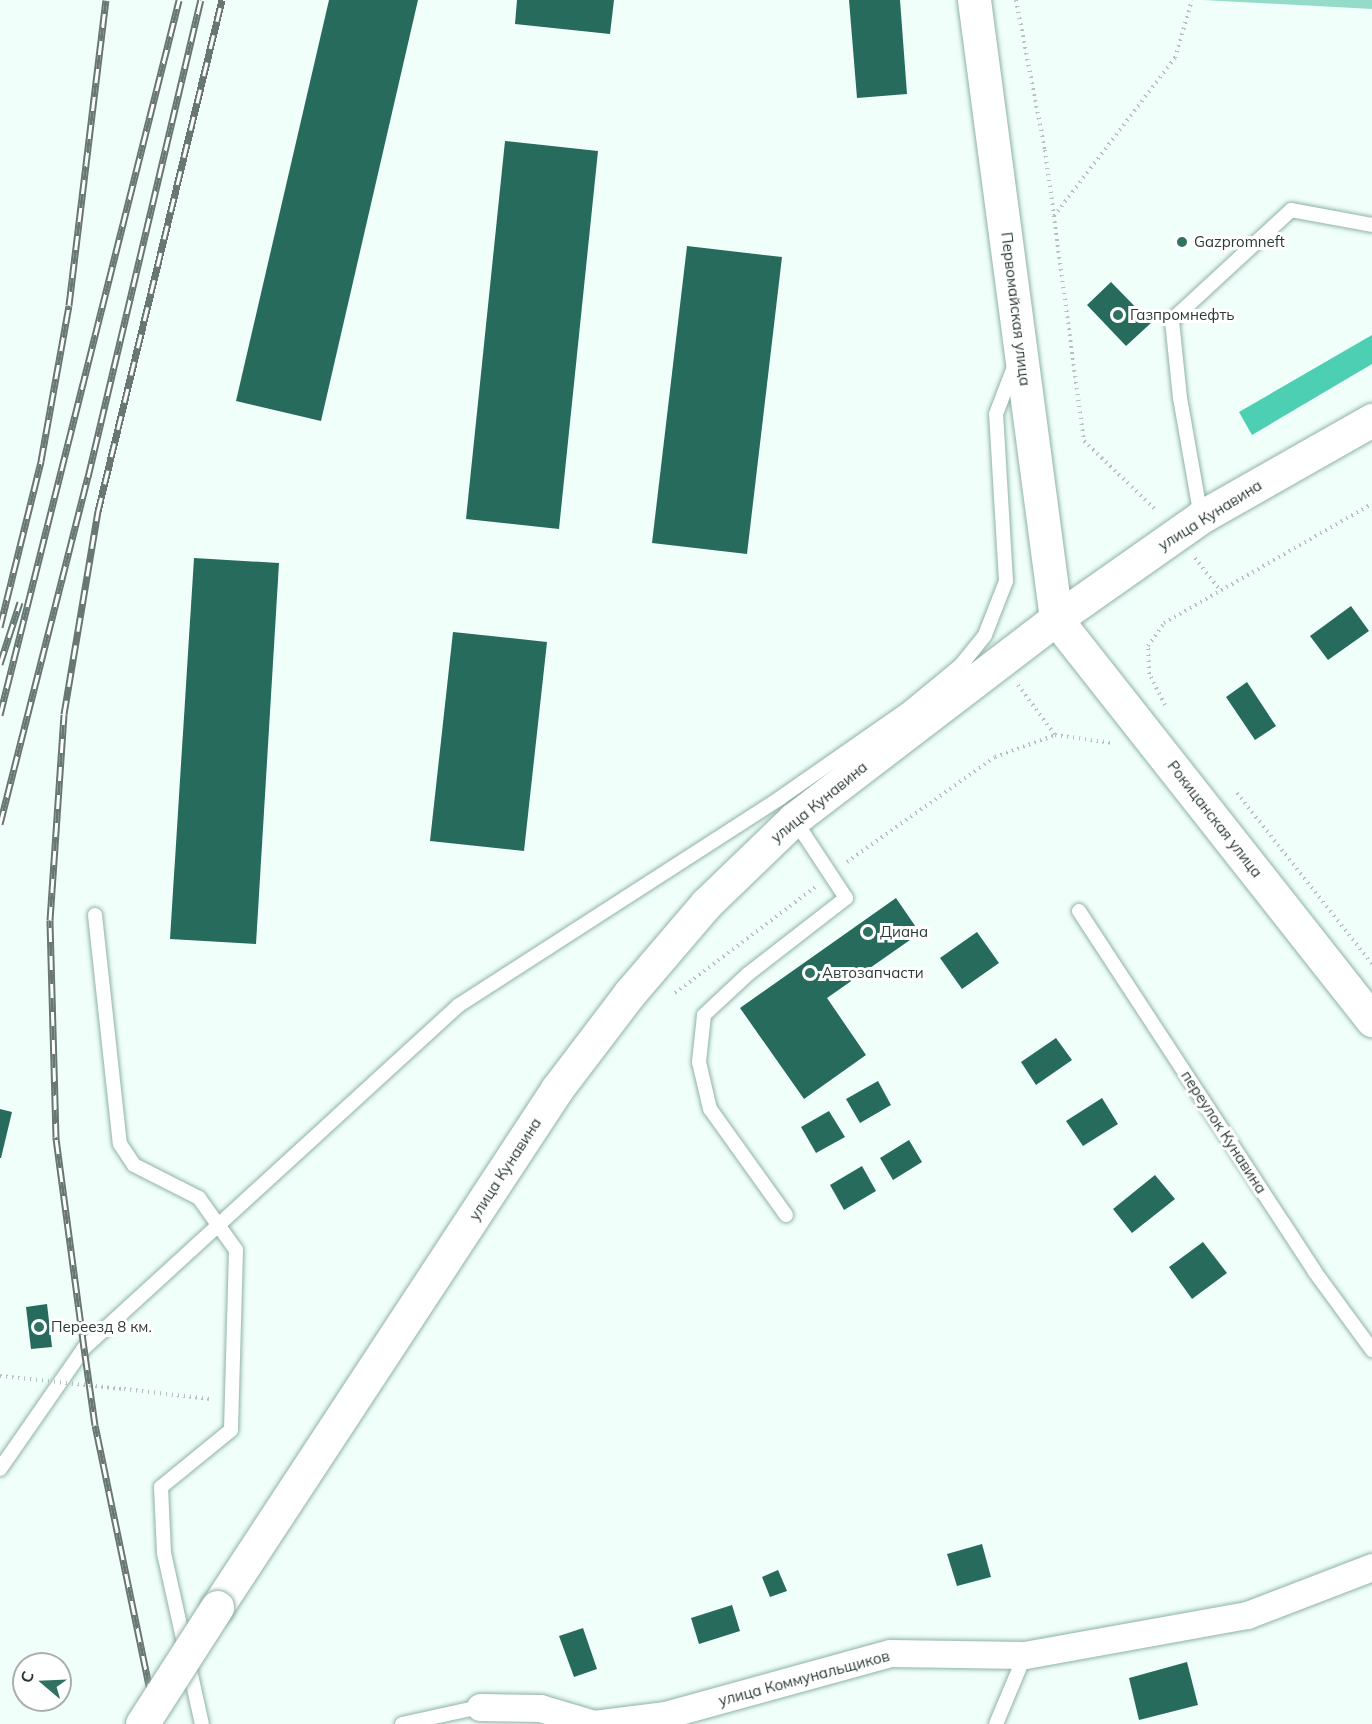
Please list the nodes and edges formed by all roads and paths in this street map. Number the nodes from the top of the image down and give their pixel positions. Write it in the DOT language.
graph roads {
  1 [pos="974,0"];
  2 [pos="1016,0"];
  3 [pos="1191,0"];
  4 [pos="1054,217"];
  5 [pos="1372,225"];
  6 [pos="1021,347"];
  7 [pos="1372,420"];
  8 [pos="1372,504"];
  9 [pos="1188,525"];
  10 [pos="1220,590"];
  11 [pos="1056,619"];
  12 [pos="1000,661"];
  13 [pos="1166,704"];
  14 [pos="1174,713"];
  15 [pos="1140,724"];
  16 [pos="1055,735"];
  17 [pos="1232,787"];
  18 [pos="794,819"];
  19 [pos="833,873"];
  20 [pos="1079,912"];
  21 [pos="95,915"];
  22 [pos="1372,964"];
  23 [pos="672,995"];
  24 [pos="1372,1020"];
  25 [pos="786,1215"];
  26 [pos="217,1224"];
  27 [pos="1372,1350"];
  28 [pos="0,1376"];
  29 [pos="232,1401"];
  30 [pos="0,1469"];
  31 [pos="1372,1567"];
  32 [pos="1025,1655"];
  33 [pos="480,1707"];
  34 [pos="141,1724"];
  35 [pos="202,1724"];
  36 [pos="402,1724"];
  37 [pos="996,1724"];
  1 -- 6 [label="main road, Первомайская улица"];
  2 -- 4 [label="path"];
  3 -- 4 [label="path"];
  4 -- 9 [label="path"];
  5 -- 9 [label="lane"];
  6 -- 11 [label="main road, Первомайская улица"];
  6 -- 26 [label="lane"];
  7 -- 9 [label="main road, улица Кунавина"];
  8 -- 10 [label="path"];
  9 -- 10 [label="path"];
  9 -- 11 [label="main road, улица Кунавина"];
  10 -- 13 [label="path"];
  11 -- 12 [label="main road, улица Кунавина"];
  11 -- 15 [label="main road, Рокицанская улица"];
  12 -- 16 [label="path"];
  12 -- 18 [label="main road, улица Кунавина"];
  13 -- 14 [label="path"];
  13 -- 15 [label="path"];
  15 -- 16 [label="path"];
  15 -- 24 [label="main road, Рокицанская улица"];
  16 -- 19 [label="path"];
  17 -- 22 [label="path"];
  18 -- 19 [label="lane"];
  18 -- 34 [label="main road, улица Кунавина, bridge"];
  19 -- 23 [label="path"];
  19 -- 25 [label="lane"];
  20 -- 27 [label="lane, переулок Кунавина"];
  21 -- 26 [label="lane"];
  26 -- 29 [label="lane"];
  26 -- 30 [label="lane"];
  28 -- 29 [label="path, bridge"];
  29 -- 35 [label="lane"];
  31 -- 32 [label="street, улица Коммунальщиков"];
  32 -- 33 [label="street, улица Коммунальщиков"];
  32 -- 37 [label="lane"];
  33 -- 36 [label="lane"];
}
